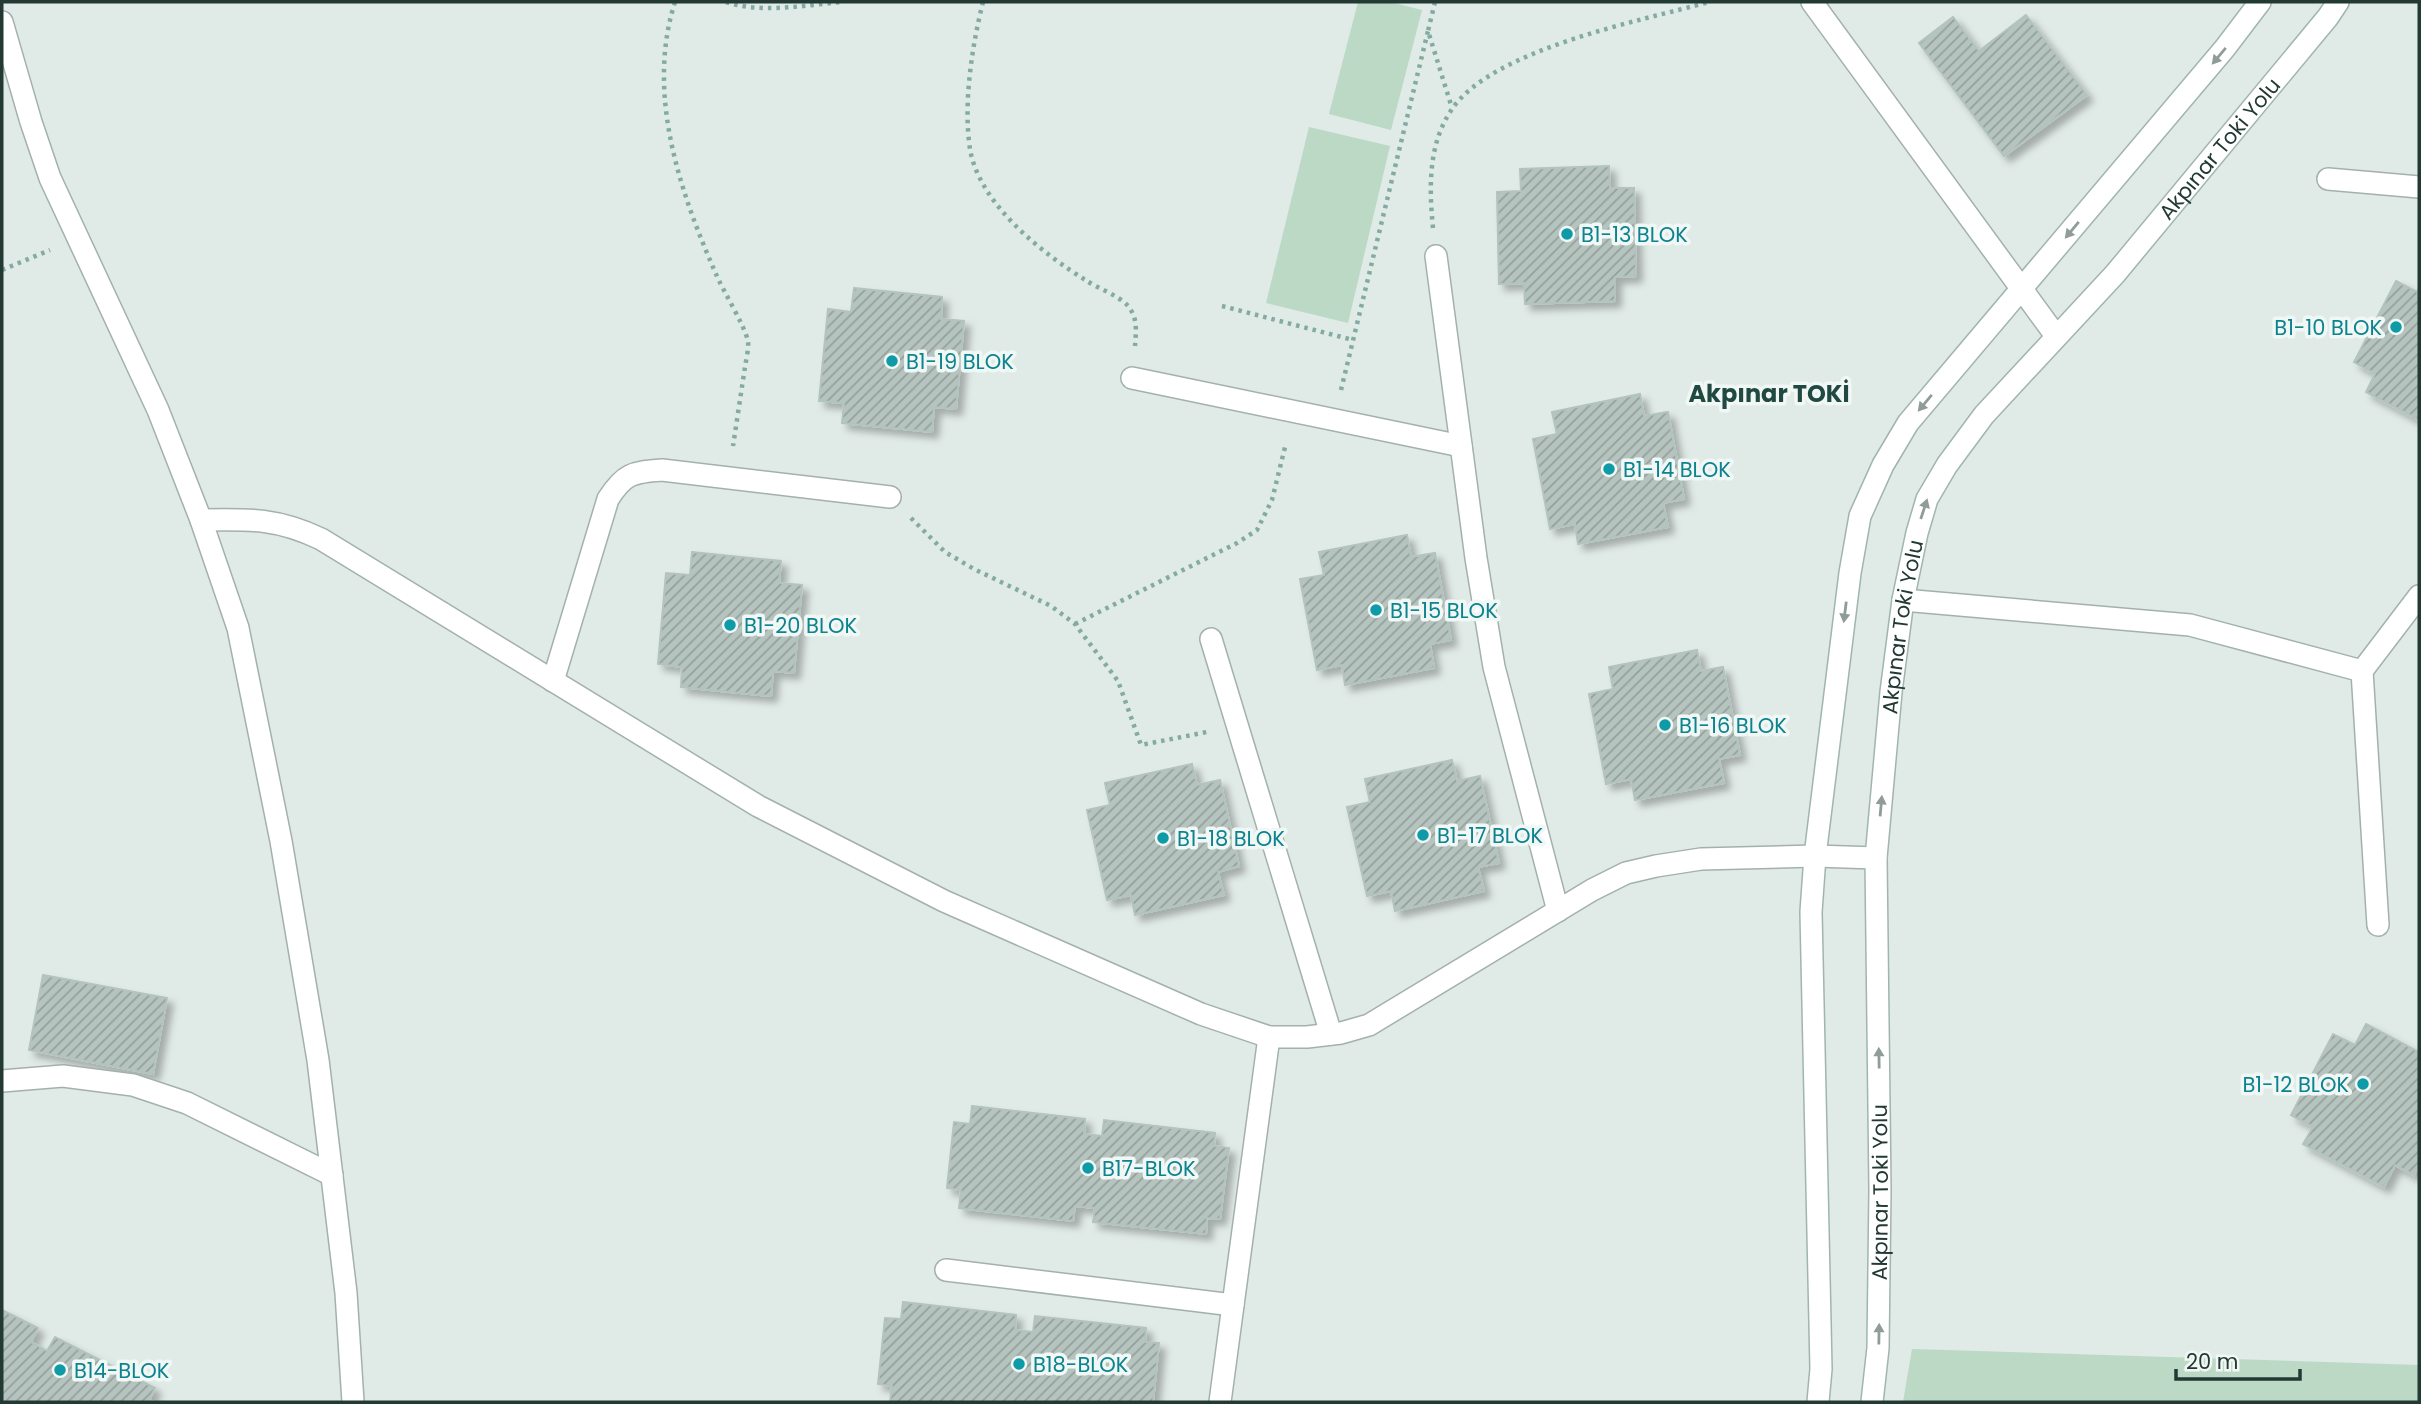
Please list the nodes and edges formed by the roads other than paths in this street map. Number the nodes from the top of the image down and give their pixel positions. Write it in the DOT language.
graph roads {
  1 [pos="1812,2"];
  2 [pos="2260,2"];
  3 [pos="2338,2"];
  4 [pos="2,22"];
  5 [pos="2328,178"];
  6 [pos="2419,187"];
  7 [pos="1436,256"];
  8 [pos="2021,289"];
  9 [pos="2056,335"];
  10 [pos="1132,378"];
  11 [pos="1461,446"];
  12 [pos="890,497"];
  13 [pos="201,520"];
  14 [pos="2419,596"];
  15 [pos="1903,600"];
  16 [pos="1212,639"];
  17 [pos="2362,671"];
  18 [pos="553,681"];
  19 [pos="1815,856"];
  20 [pos="1876,858"];
  21 [pos="1558,911"];
  22 [pos="2378,925"];
  23 [pos="1331,1034"];
  24 [pos="1269,1037"];
  25 [pos="2,1081"];
  26 [pos="332,1175"];
  27 [pos="947,1270"];
  28 [pos="1233,1306"];
  29 [pos="353,1376"];
  30 [pos="336,1402"];
  31 [pos="353,1402"];
  32 [pos="1220,1402"];
  33 [pos="1818,1402"];
  34 [pos="1872,1402"];
  1 -- 8 [label="street"];
  2 -- 8 [label="street, one-way"];
  3 -- 9 [label="street, Akpınar Toki Yolu"];
  4 -- 13 [label="street"];
  5 -- 6 [label="street"];
  7 -- 11 [label="street"];
  8 -- 9 [label="street"];
  8 -- 19 [label="street, one-way"];
  15 -- 9 [label="street, Akpınar Toki Yolu, one-way"];
  10 -- 11 [label="street"];
  11 -- 21 [label="street"];
  12 -- 18 [label="street"];
  13 -- 18 [label="street"];
  13 -- 26 [label="street"];
  14 -- 17 [label="street"];
  15 -- 17 [label="street"];
  20 -- 15 [label="street, Akpınar Toki Yolu, one-way"];
  16 -- 23 [label="street"];
  17 -- 22 [label="street"];
  18 -- 24 [label="street"];
  19 -- 20 [label="street"];
  19 -- 21 [label="street"];
  19 -- 33 [label="street"];
  34 -- 20 [label="street, Akpınar Toki Yolu, one-way"];
  21 -- 23 [label="street"];
  23 -- 24 [label="street"];
  24 -- 28 [label="street"];
  25 -- 26 [label="street"];
  26 -- 29 [label="street"];
  27 -- 28 [label="street"];
  28 -- 32 [label="street"];
  29 -- 30 [label="street"];
  29 -- 31 [label="street"];
}
